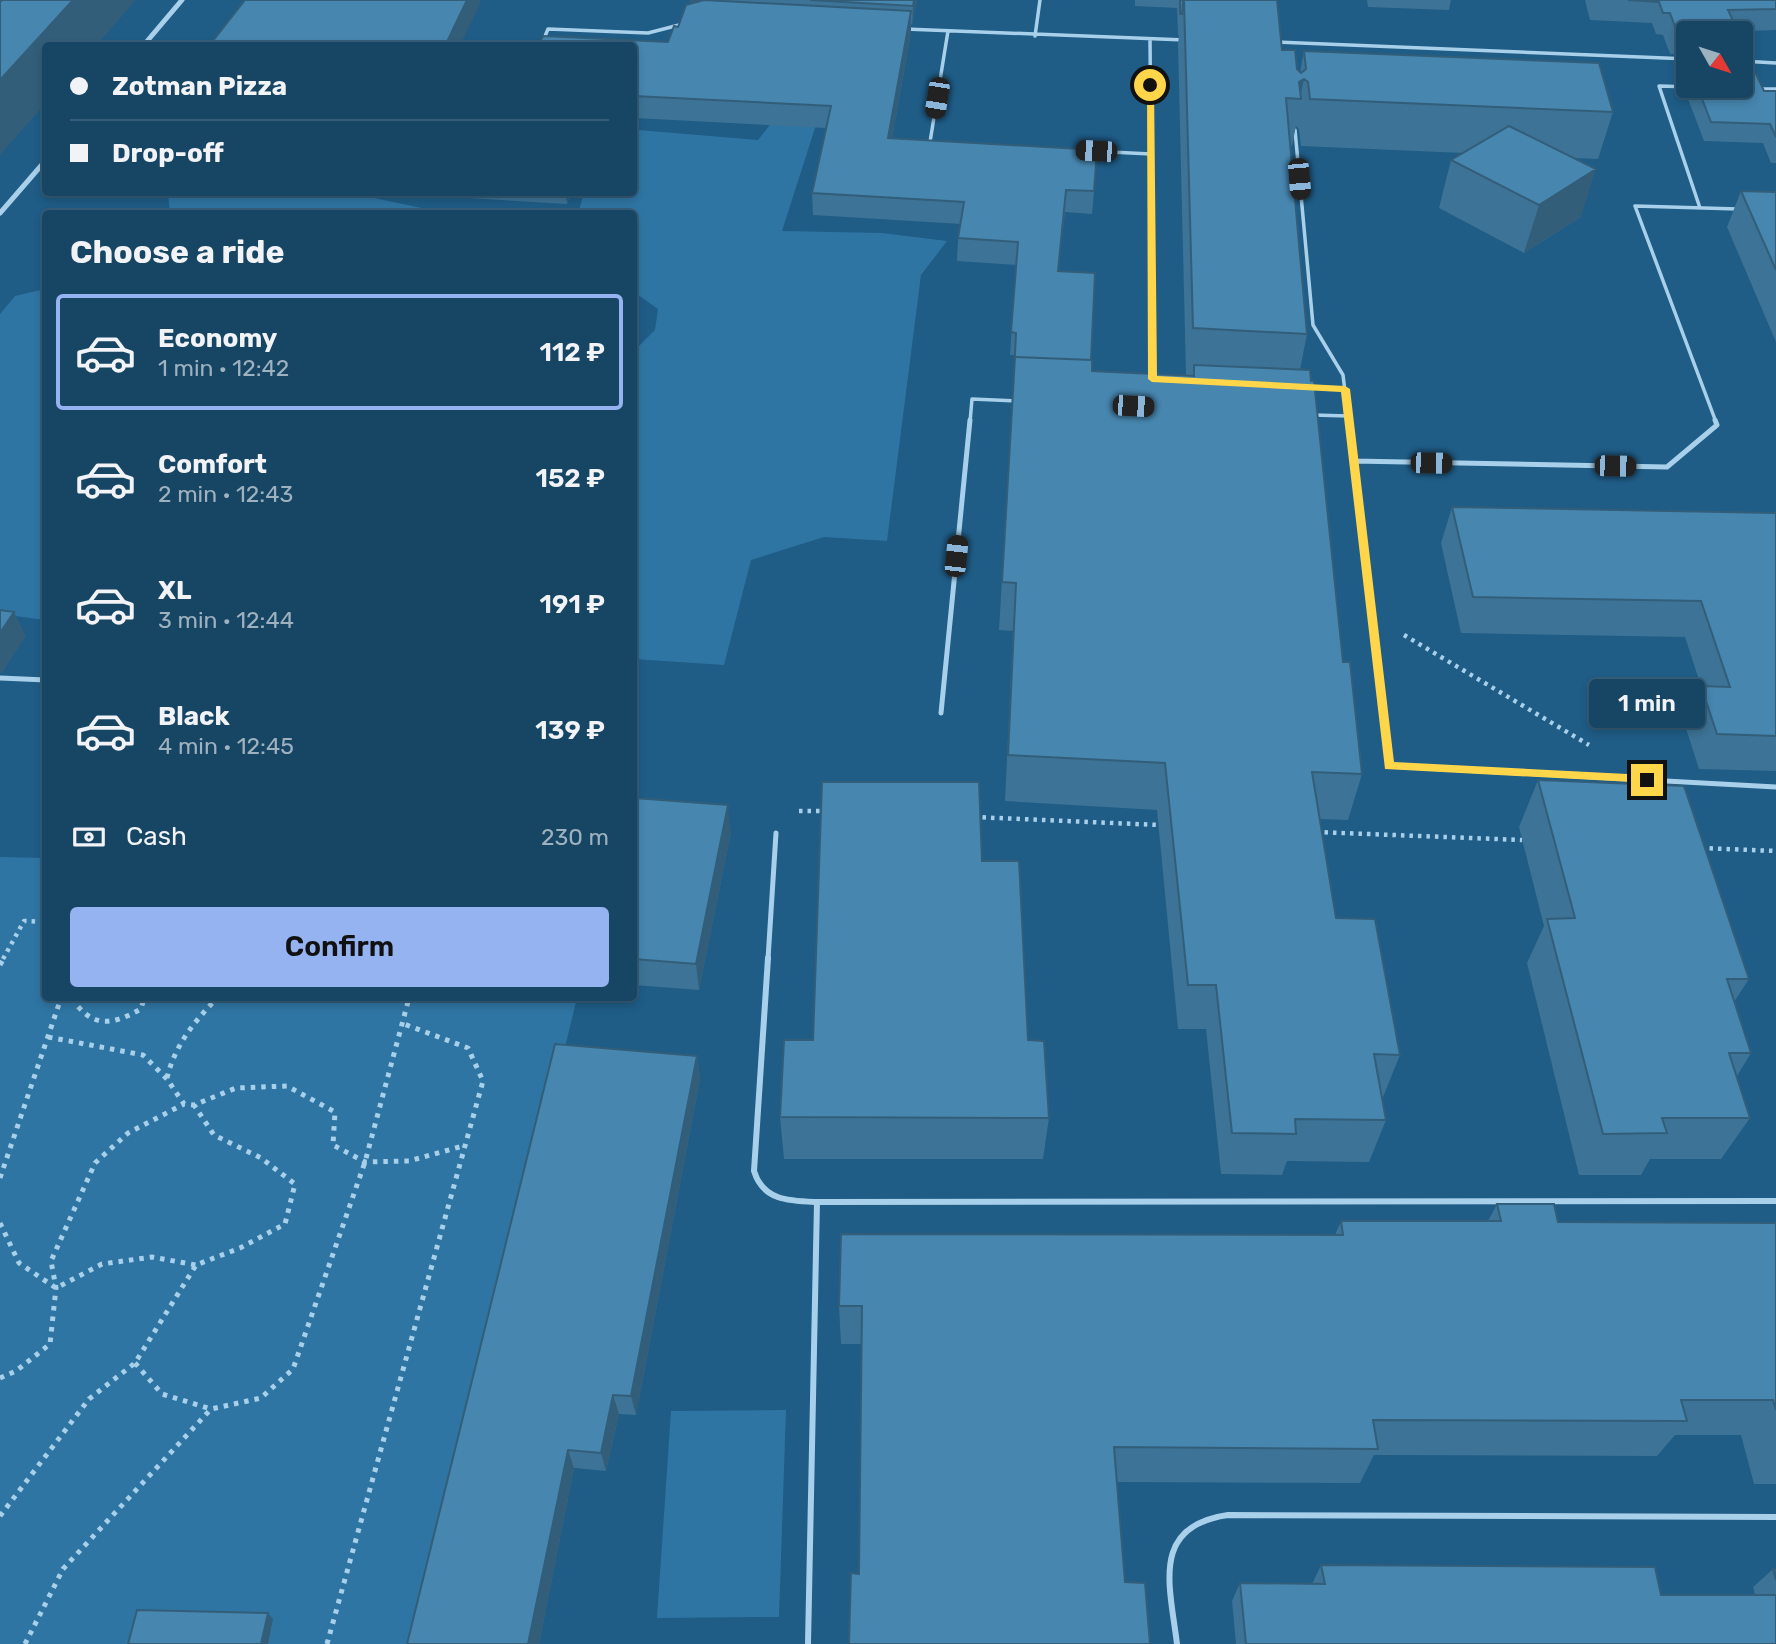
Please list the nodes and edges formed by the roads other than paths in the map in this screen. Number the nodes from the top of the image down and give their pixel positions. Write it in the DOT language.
graph roads {
  1 [pos="182,0"];
  2 [pos="1040,0"];
  3 [pos="694,20"];
  4 [pos="894,28"];
  5 [pos="948,31"];
  6 [pos="1035,36"];
  7 [pos="1150,39"];
  8 [pos="1191,40"];
  9 [pos="146,42"];
  10 [pos="543,42"];
  11 [pos="1273,42"];
  12 [pos="1287,43"];
  13 [pos="1288,55"];
  14 [pos="1676,58"];
  15 [pos="1754,61"];
  16 [pos="1776,62"];
  17 [pos="1676,86"];
  18 [pos="1754,89"];
  19 [pos="1776,89"];
  20 [pos="1295,130"];
  21 [pos="944,143"];
  22 [pos="1082,150"];
  23 [pos="1151,154"];
  24 [pos="42,164"];
  25 [pos="1700,208"];
  26 [pos="1751,209"];
  27 [pos="0,213"];
  28 [pos="1166,380"];
  29 [pos="1304,387"];
  30 [pos="1345,389"];
  31 [pos="1027,401"];
  32 [pos="1306,414"];
  33 [pos="1348,416"];
  34 [pos="1353,461"];
  35 [pos="0,678"];
  36 [pos="42,680"];
  37 [pos="941,713"];
  38 [pos="1776,787"];
  39 [pos="776,833"];
  40 [pos="1776,1201"];
  41 [pos="817,1202"];
  42 [pos="1776,1517"];
  43 [pos="807,1644"];
  44 [pos="1177,1644"];
  1 -- 9 [label="street"];
  2 -- 6 [label="lane"];
  3 -- 10 [label="lane"];
  4 -- 5 [label="lane"];
  5 -- 6 [label="lane"];
  5 -- 21 [label="lane"];
  6 -- 7 [label="lane"];
  7 -- 8 [label="lane"];
  7 -- 23 [label="lane"];
  11 -- 12 [label="lane"];
  12 -- 13 [label="lane"];
  12 -- 14 [label="lane"];
  15 -- 16 [label="lane"];
  17 -- 25 [label="lane"];
  18 -- 19 [label="lane"];
  20 -- 30 [label="lane"];
  22 -- 23 [label="lane"];
  23 -- 28 [label="lane"];
  24 -- 27 [label="street"];
  25 -- 26 [label="lane"];
  25 -- 34 [label="lane"];
  29 -- 30 [label="lane"];
  30 -- 33 [label="lane"];
  31 -- 37 [label="lane"];
  32 -- 33 [label="lane"];
  33 -- 34 [label="lane"];
  34 -- 38 [label="lane"];
  35 -- 36 [label="lane"];
  39 -- 41 [label="lane"];
  40 -- 41 [label="lane"];
  41 -- 43 [label="lane"];
  42 -- 44 [label="lane"];
}
